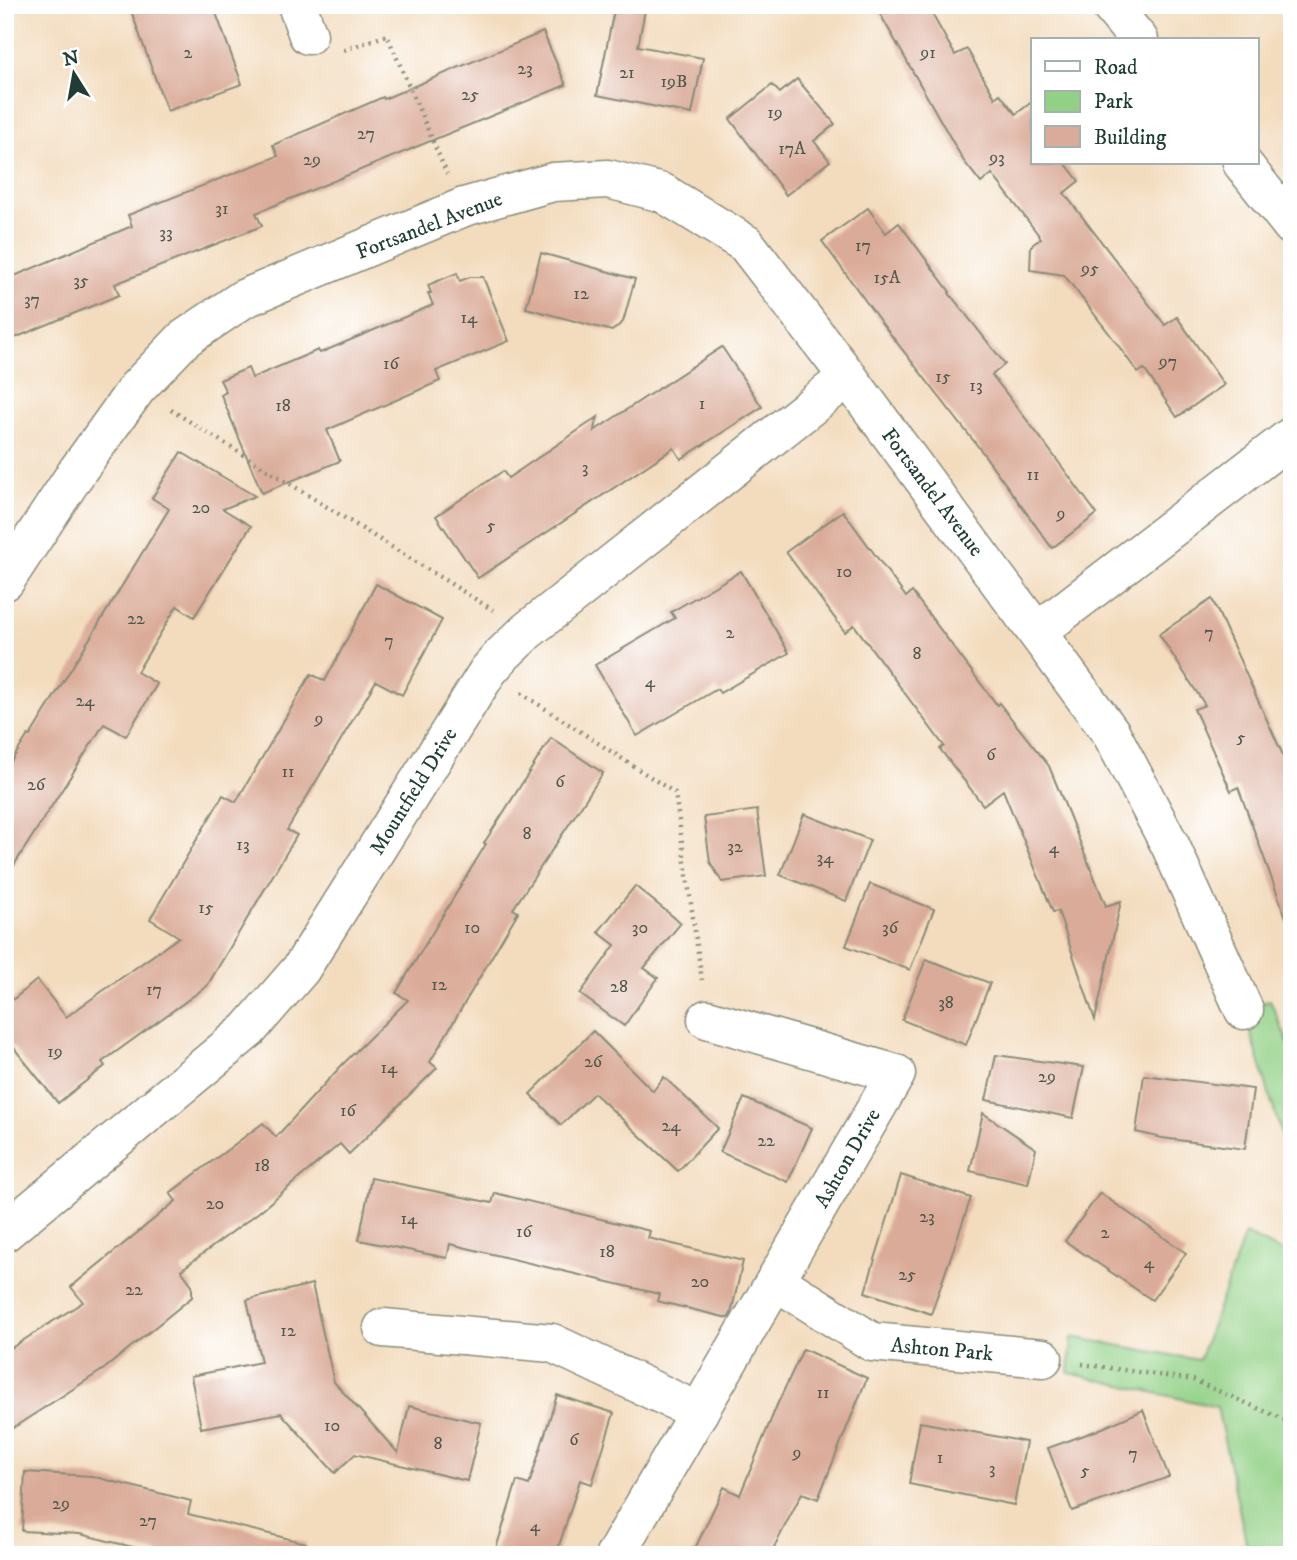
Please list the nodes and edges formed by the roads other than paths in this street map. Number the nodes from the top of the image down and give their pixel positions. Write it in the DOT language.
graph roads {
  1 [pos="1110,5"];
  2 [pos="1137,38"];
  3 [pos="1243,164"];
  4 [pos="1292,226"];
  5 [pos="848,377"];
  6 [pos="1292,436"];
  7 [pos="5,581"];
  8 [pos="1037,632"];
  9 [pos="1244,1010"];
  10 [pos="707,1019"];
  11 [pos="5,1232"];
  12 [pos="776,1281"];
  13 [pos="383,1328"];
  14 [pos="1043,1359"];
  15 [pos="699,1412"];
  16 [pos="615,1555"];
  1 -- 2 [label="street"];
  3 -- 4 [label="street"];
  5 -- 7 [label="street, Fortsandel Avenue"];
  5 -- 8 [label="street, Fortsandel Avenue"];
  5 -- 11 [label="street, Mountfield Drive"];
  6 -- 8 [label="street"];
  8 -- 9 [label="street, Fortsandel Avenue"];
  10 -- 12 [label="street, Ashton Drive"];
  12 -- 14 [label="street, Ashton Park"];
  12 -- 15 [label="street, Ashton Drive"];
  13 -- 15 [label="street"];
  15 -- 16 [label="street, Ashton Drive"];
}
